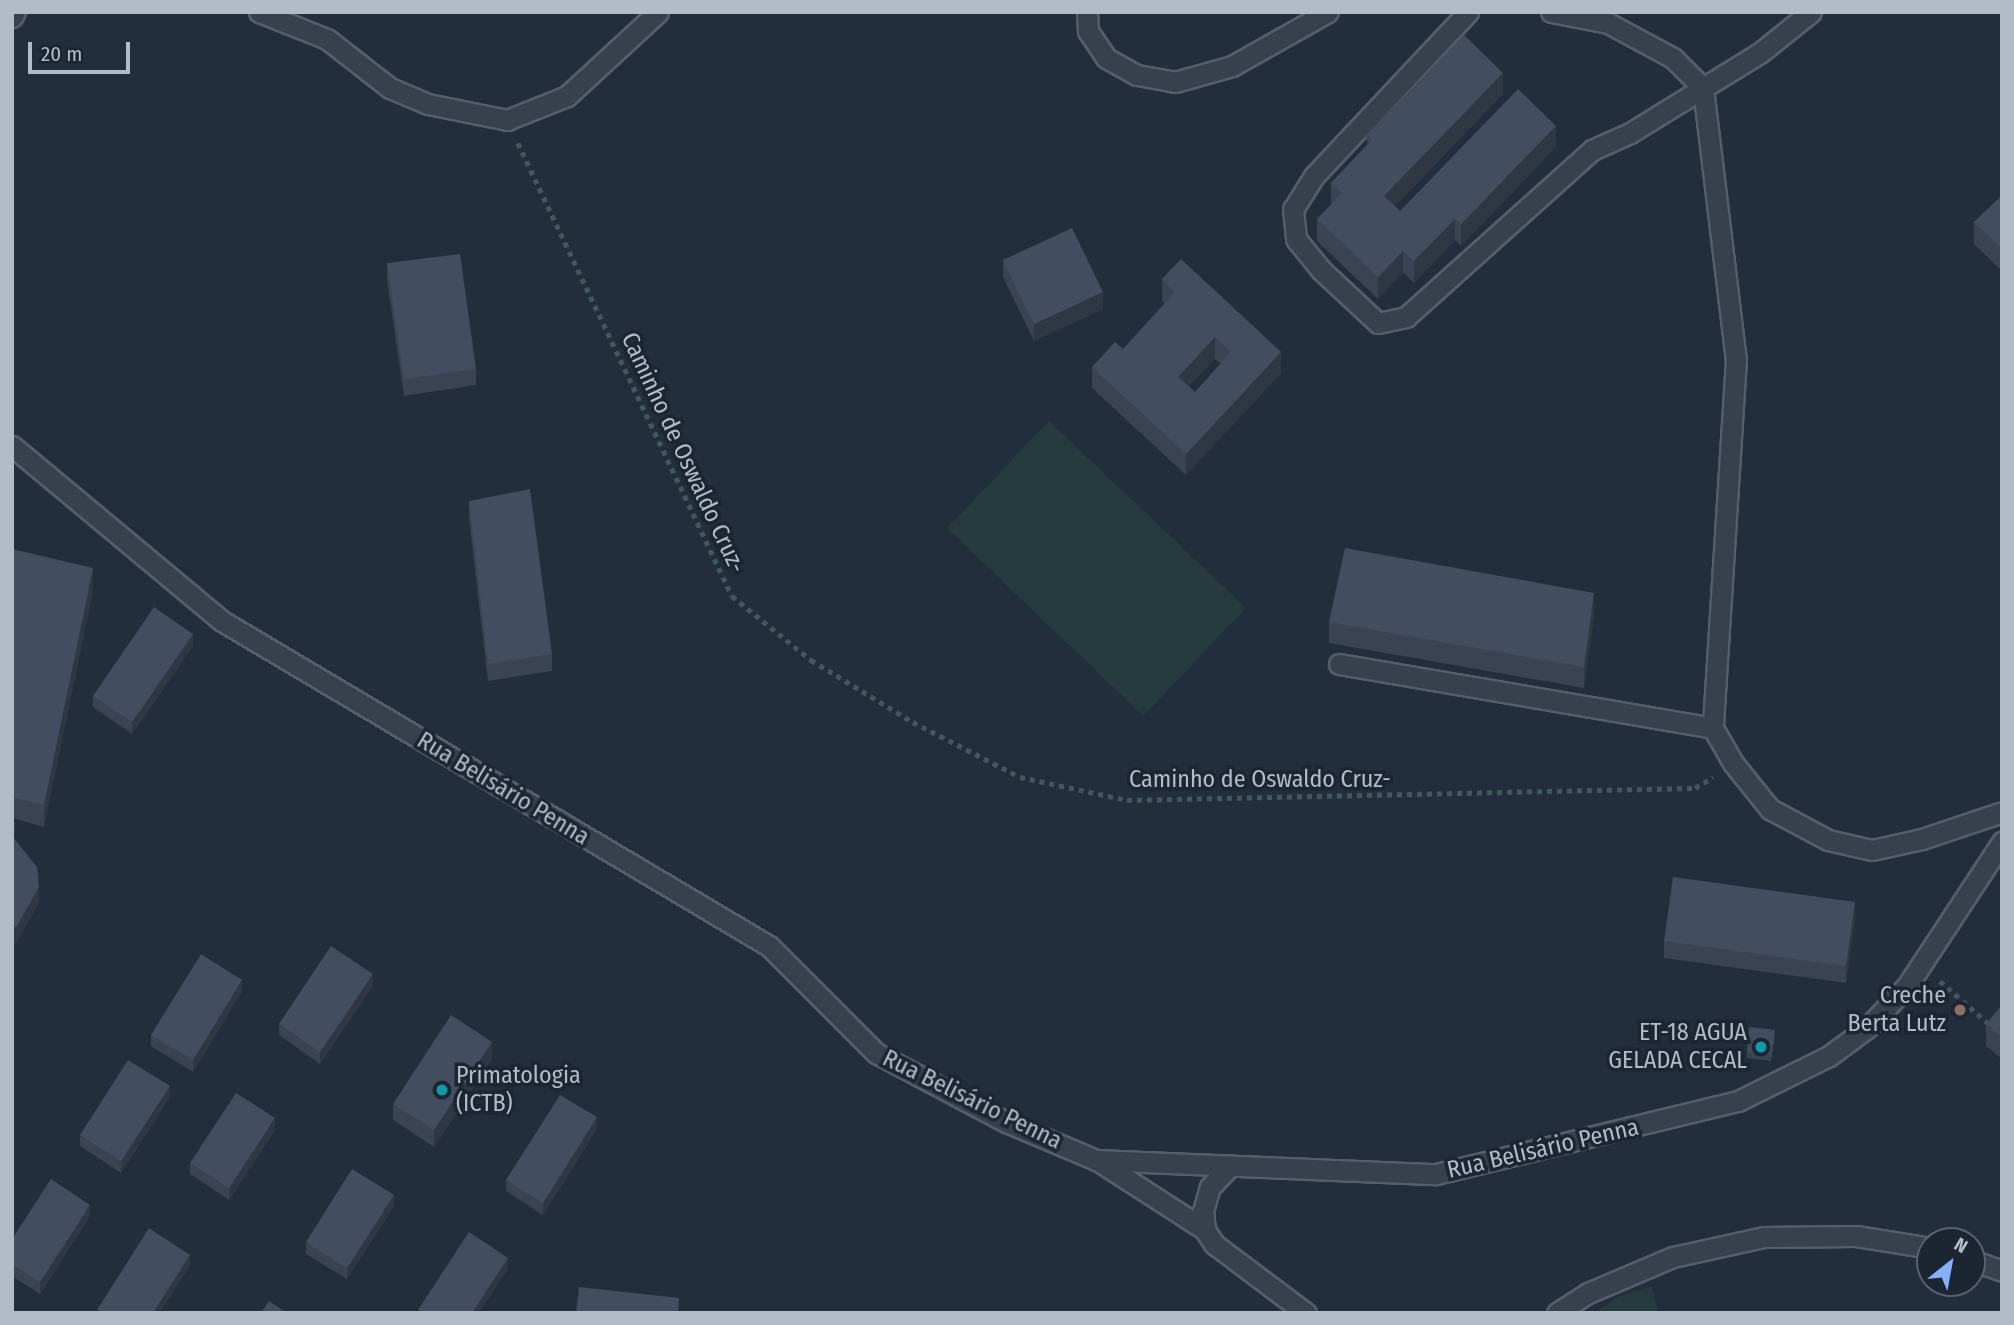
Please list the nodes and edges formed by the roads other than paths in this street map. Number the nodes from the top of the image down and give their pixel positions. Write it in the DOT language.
graph roads {
  1 [pos="259,12"];
  2 [pos="658,12"];
  3 [pos="1087,12"];
  4 [pos="1328,12"];
  5 [pos="1468,12"];
  6 [pos="1551,12"];
  7 [pos="1811,12"];
  8 [pos="1703,88"];
  9 [pos="12,446"];
  10 [pos="1339,664"];
  11 [pos="1713,728"];
  12 [pos="2002,812"];
  13 [pos="2002,842"];
  14 [pos="1096,1160"];
  15 [pos="1231,1165"];
  16 [pos="1205,1230"];
  17 [pos="1916,1246"];
  18 [pos="1306,1313"];
  19 [pos="1557,1313"];
  1 -- 2 [label="lane"];
  3 -- 4 [label="lane"];
  5 -- 8 [label="lane"];
  6 -- 8 [label="lane"];
  7 -- 8 [label="lane"];
  8 -- 11 [label="lane"];
  9 -- 14 [label="lane, Rua Belisário Penna"];
  10 -- 11 [label="lane"];
  11 -- 12 [label="lane"];
  13 -- 15 [label="lane, Rua Belisário Penna"];
  14 -- 15 [label="lane, Rua Belisário Penna"];
  14 -- 16 [label="lane"];
  15 -- 16 [label="lane"];
  16 -- 18 [label="lane"];
  17 -- 19 [label="lane"];
}
